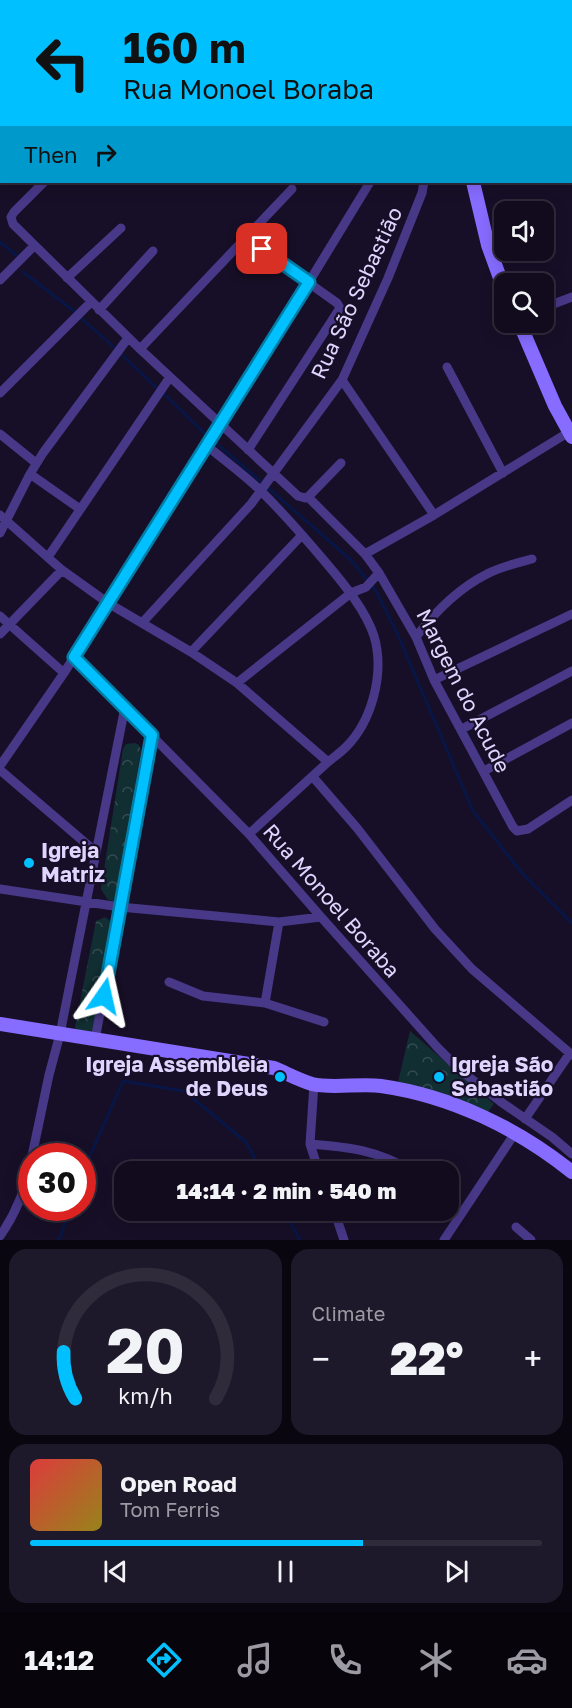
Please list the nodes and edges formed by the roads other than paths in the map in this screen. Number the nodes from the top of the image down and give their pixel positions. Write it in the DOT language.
graph roads {
  1 [pos="44,183"];
  2 [pos="369,183"];
  3 [pos="424,183"];
  4 [pos="473,183"];
  5 [pos="292,189"];
  6 [pos="121,228"];
  7 [pos="247,239"];
  8 [pos="34,246"];
  9 [pos="153,251"];
  10 [pos="498,273"];
  11 [pos="67,278"];
  12 [pos="0,280"];
  13 [pos="309,282"];
  14 [pos="572,297"];
  15 [pos="91,302"];
  16 [pos="554,304"];
  17 [pos="99,310"];
  18 [pos="524,333"];
  19 [pos="128,338"];
  20 [pos="140,350"];
  21 [pos="447,367"];
  22 [pos="170,377"];
  23 [pos="342,380"];
  24 [pos="0,393"];
  25 [pos="220,424"];
  26 [pos="0,434"];
  27 [pos="570,434"];
  28 [pos="209,440"];
  29 [pos="248,450"];
  30 [pos="36,463"];
  31 [pos="341,463"];
  32 [pos="503,473"];
  33 [pos="30,474"];
  34 [pos="273,474"];
  35 [pos="261,490"];
  36 [pos="303,496"];
  37 [pos="80,508"];
  38 [pos="434,515"];
  39 [pos="3,517"];
  40 [pos="0,533"];
  41 [pos="302,535"];
  42 [pos="365,554"];
  43 [pos="48,557"];
  44 [pos="532,559"];
  45 [pos="62,570"];
  46 [pos="376,577"];
  47 [pos="351,593"];
  48 [pos="108,603"];
  49 [pos="572,614"];
  50 [pos="0,616"];
  51 [pos="142,623"];
  52 [pos="9,625"];
  53 [pos="0,634"];
  54 [pos="416,637"];
  55 [pos="191,652"];
  56 [pos="74,657"];
  57 [pos="572,671"];
  58 [pos="64,674"];
  59 [pos="434,680"];
  60 [pos="237,683"];
  61 [pos="124,707"];
  62 [pos="572,723"];
  63 [pos="462,729"];
  64 [pos="152,735"];
  65 [pos="328,762"];
  66 [pos="0,768"];
  67 [pos="484,771"];
  68 [pos="313,777"];
  69 [pos="572,800"];
  70 [pos="249,834"];
  71 [pos="96,852"];
  72 [pos="0,889"];
  73 [pos="86,902"];
  74 [pos="120,907"];
  75 [pos="321,918"];
  76 [pos="279,922"];
  77 [pos="169,982"];
  78 [pos="265,1003"];
  79 [pos="324,1022"];
  80 [pos="0,1024"];
  81 [pos="60,1034"];
  82 [pos="95,1040"];
  83 [pos="571,1054"];
  84 [pos="314,1084"];
  85 [pos="525,1119"];
  86 [pos="515,1134"];
  87 [pos="35,1143"];
  88 [pos="309,1144"];
  89 [pos="572,1154"];
  90 [pos="315,1161"];
  91 [pos="396,1161"];
  92 [pos="572,1172"];
  93 [pos="18,1204"];
  94 [pos="338,1221"];
  95 [pos="516,1227"];
  96 [pos="0,1236"];
  97 [pos="344,1240"];
  98 [pos="444,1240"];
  99 [pos="531,1240"];
  1 -- 8 [label="street"];
  2 -- 13 [label="street"];
  3 -- 23 [label="street, Rua São Sebastião"];
  4 -- 10 [label="street"];
  5 -- 7 [label="street"];
  6 -- 11 [label="street"];
  7 -- 13 [label="street"];
  7 -- 20 [label="street"];
  8 -- 11 [label="street"];
  8 -- 12 [label="street"];
  9 -- 17 [label="street"];
  11 -- 15 [label="street"];
  13 -- 25 [label="street"];
  13 -- 29 [label="street"];
  14 -- 16 [label="street"];
  15 -- 17 [label="street"];
  15 -- 24 [label="street"];
  17 -- 19 [label="street"];
  18 -- 27 [label="street"];
  19 -- 20 [label="street"];
  19 -- 30 [label="street"];
  20 -- 22 [label="street"];
  21 -- 32 [label="street"];
  22 -- 25 [label="street"];
  22 -- 37 [label="street"];
  23 -- 34 [label="street, Rua São Sebastião"];
  23 -- 38 [label="street"];
  25 -- 28 [label="street"];
  25 -- 29 [label="street"];
  26 -- 30 [label="street"];
  27 -- 32 [label="street"];
  28 -- 35 [label="street"];
  28 -- 48 [label="street"];
  29 -- 34 [label="street"];
  30 -- 33 [label="street"];
  31 -- 36 [label="street"];
  32 -- 38 [label="street"];
  33 -- 37 [label="street"];
  33 -- 39 [label="street"];
  34 -- 35 [label="street, Rua São Sebastião"];
  34 -- 36 [label="street"];
  35 -- 41 [label="street"];
  35 -- 51 [label="street, Rua São Sebastião"];
  36 -- 42 [label="street"];
  37 -- 43 [label="street"];
  38 -- 42 [label="street"];
  39 -- 40 [label="street"];
  39 -- 43 [label="street"];
  41 -- 47 [label="street"];
  41 -- 55 [label="street"];
  42 -- 46 [label="street, Margem do Acude"];
  43 -- 45 [label="street"];
  44 -- 54 [label="street"];
  45 -- 48 [label="street"];
  45 -- 52 [label="street"];
  46 -- 47 [label="street"];
  46 -- 54 [label="street, Margem do Acude"];
  47 -- 60 [label="street"];
  47 -- 65 [label="street"];
  48 -- 51 [label="street"];
  48 -- 56 [label="street"];
  49 -- 59 [label="street"];
  50 -- 52 [label="street"];
  51 -- 55 [label="street"];
  52 -- 53 [label="street"];
  52 -- 58 [label="street"];
  54 -- 59 [label="street, Margem do Acude"];
  55 -- 60 [label="street"];
  56 -- 58 [label="street"];
  56 -- 61 [label="street, Rua Monoel Boraba"];
  57 -- 63 [label="street"];
  58 -- 66 [label="street"];
  59 -- 63 [label="street, Margem do Acude"];
  60 -- 65 [label="street"];
  61 -- 64 [label="street, Rua Monoel Boraba"];
  61 -- 71 [label="street"];
  62 -- 67 [label="street"];
  63 -- 67 [label="street, Margem do Acude"];
  64 -- 70 [label="street, Rua Monoel Boraba"];
  64 -- 74 [label="street"];
  65 -- 68 [label="street"];
  66 -- 71 [label="street"];
  67 -- 69 [label="street, Margem do Acude"];
  68 -- 70 [label="street"];
  68 -- 83 [label="street"];
  70 -- 75 [label="street, Rua Monoel Boraba"];
  71 -- 73 [label="street"];
  72 -- 73 [label="street"];
  73 -- 74 [label="street"];
  73 -- 81 [label="street"];
  74 -- 76 [label="street"];
  74 -- 82 [label="street"];
  75 -- 76 [label="street"];
  75 -- 85 [label="street, Rua Monoel Boraba"];
  76 -- 78 [label="street"];
  77 -- 78 [label="street"];
  78 -- 79 [label="street"];
  80 -- 81 [label="street"];
  81 -- 82 [label="street"];
  81 -- 87 [label="street"];
  82 -- 84 [label="street"];
  83 -- 85 [label="street"];
  84 -- 86 [label="street"];
  84 -- 88 [label="street"];
  85 -- 89 [label="street, Rua Monoel Boraba"];
  86 -- 92 [label="street"];
  86 -- 98 [label="street"];
  88 -- 90 [label="street"];
  88 -- 91 [label="street"];
  93 -- 96 [label="street"];
  94 -- 97 [label="street"];
  95 -- 99 [label="street"];
}
